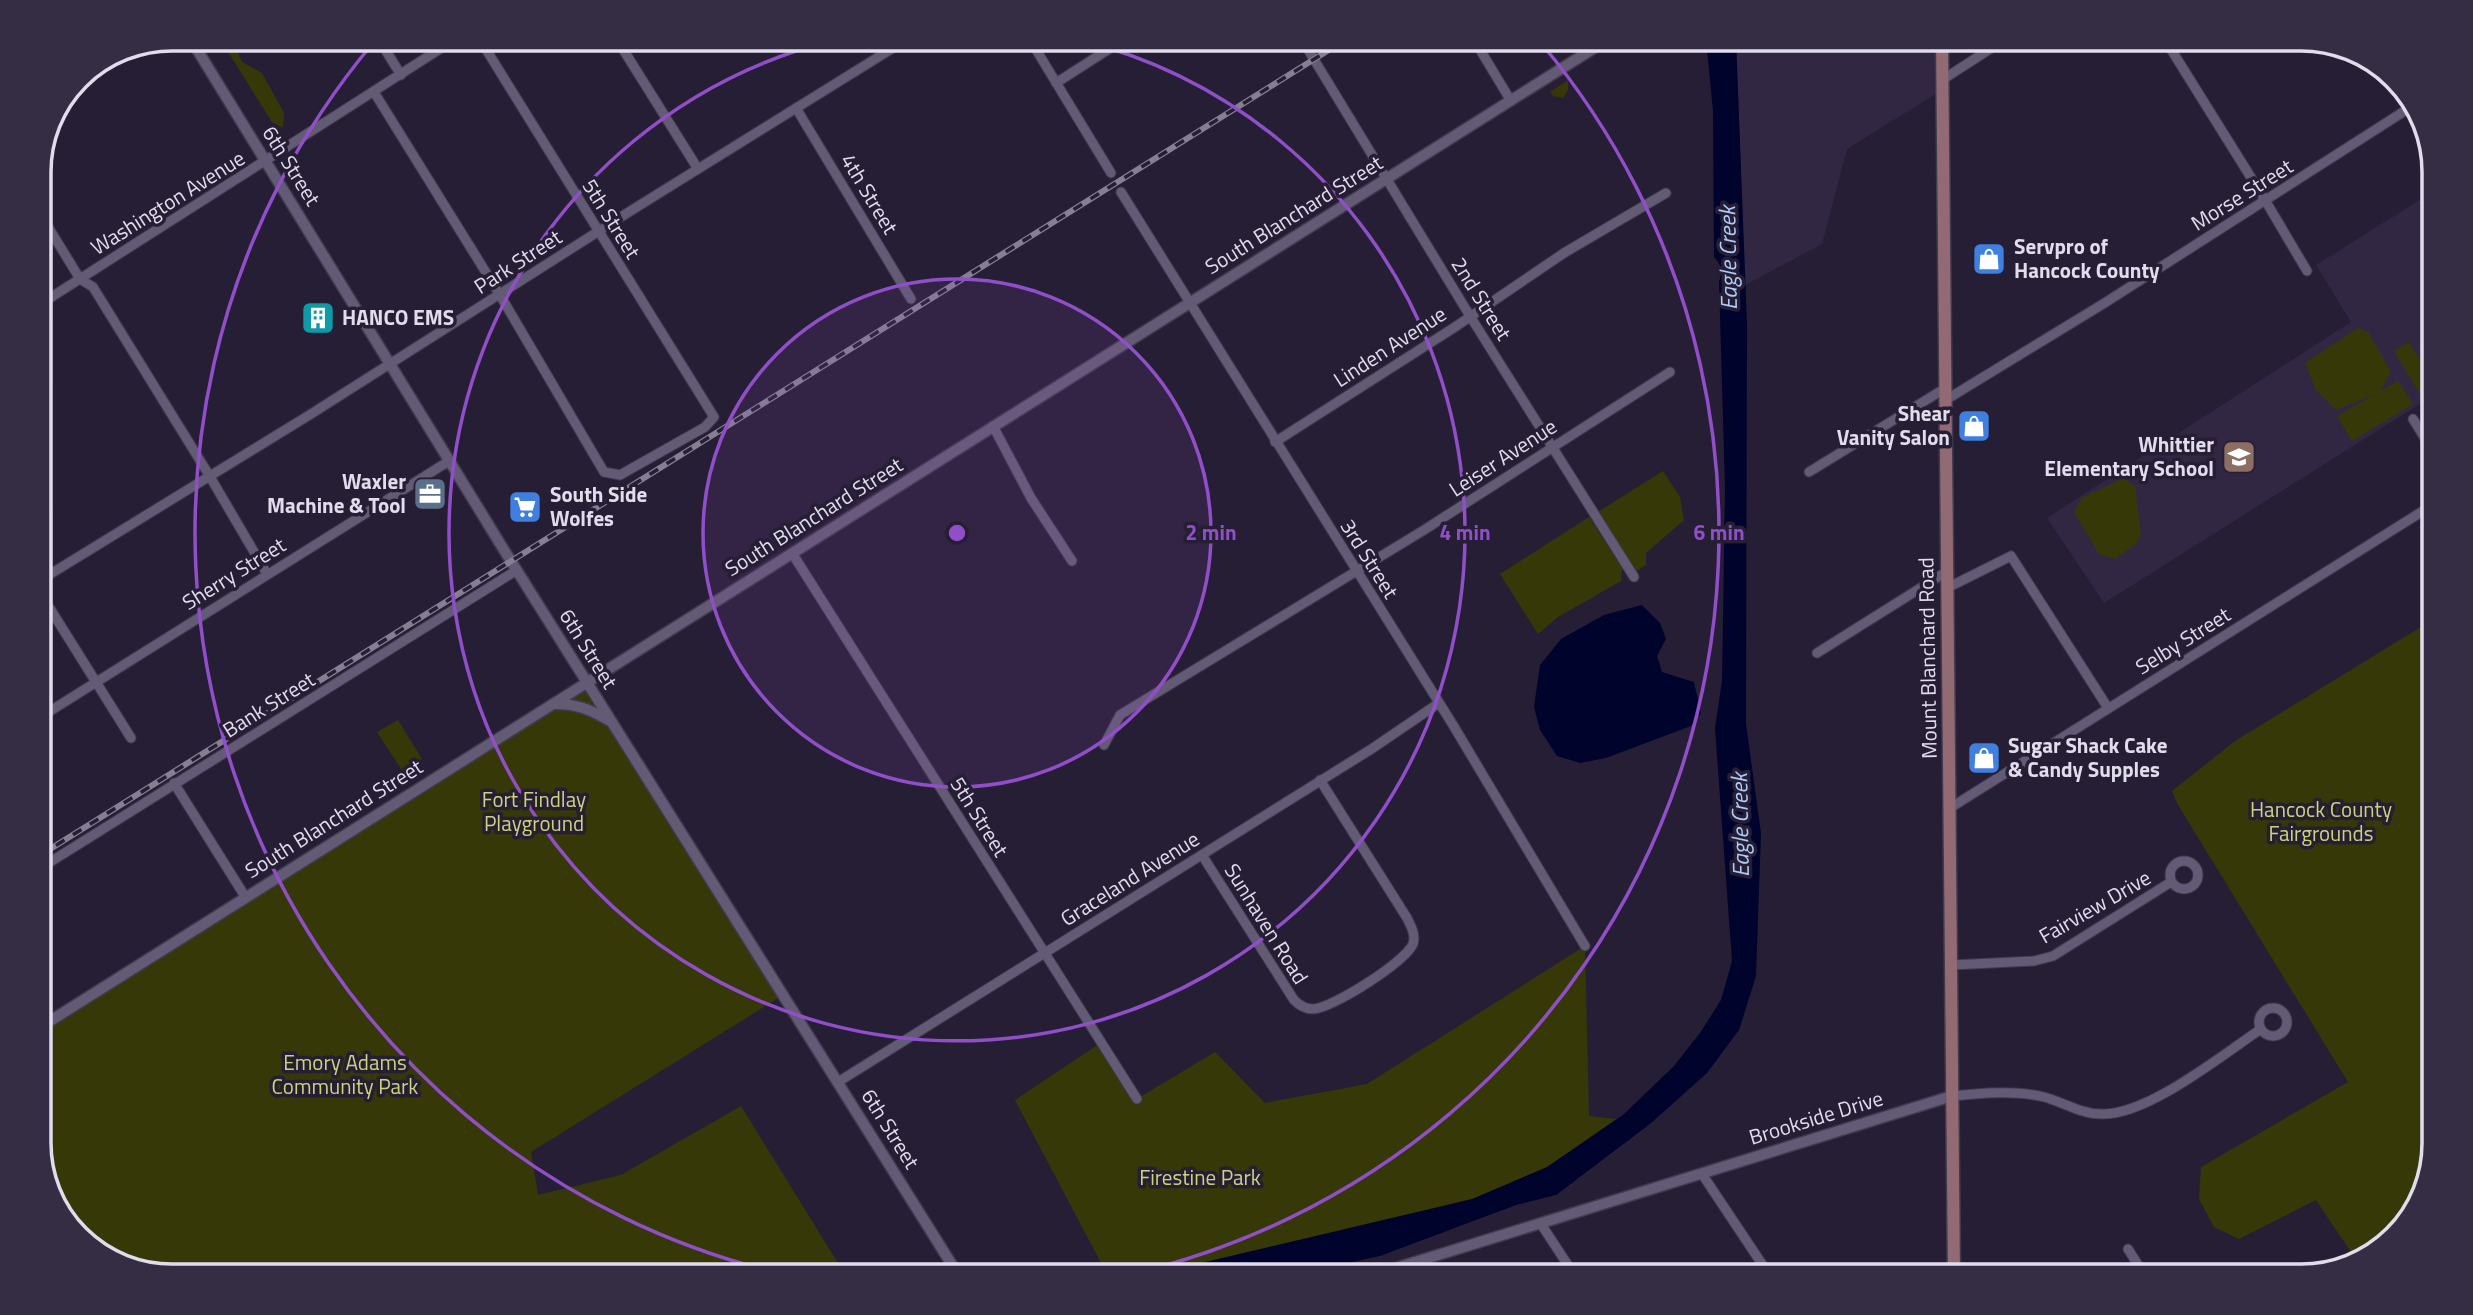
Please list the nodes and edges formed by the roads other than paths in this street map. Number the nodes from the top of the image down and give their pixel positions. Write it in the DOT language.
graph roads {
  1 [pos="198,51"];
  2 [pos="386,51"];
  3 [pos="437,51"];
  4 [pos="487,51"];
  5 [pos="624,51"];
  6 [pos="888,51"];
  7 [pos="1037,51"];
  8 [pos="1106,51"];
  9 [pos="1309,51"];
  10 [pos="1481,51"];
  11 [pos="1590,51"];
  12 [pos="1942,51"];
  13 [pos="1987,51"];
  14 [pos="2172,51"];
  15 [pos="1587,53"];
  16 [pos="401,75"];
  17 [pos="1942,80"];
  18 [pos="1056,83"];
  19 [pos="374,92"];
  20 [pos="1511,101"];
  21 [pos="796,108"];
  22 [pos="2405,111"];
  23 [pos="266,162"];
  24 [pos="698,169"];
  25 [pos="1111,173"];
  26 [pos="1387,180"];
  27 [pos="1121,192"];
  28 [pos="1666,193"];
  29 [pos="2266,200"];
  30 [pos="51,232"];
  31 [pos="598,232"];
  32 [pos="2307,271"];
  33 [pos="80,279"];
  34 [pos="500,295"];
  35 [pos="51,297"];
  36 [pos="911,299"];
  37 [pos="1191,303"];
  38 [pos="1470,316"];
  39 [pos="390,365"];
  40 [pos="1670,372"];
  41 [pos="1944,395"];
  42 [pos="2413,419"];
  43 [pos="993,426"];
  44 [pos="2422,434"];
  45 [pos="1275,442"];
  46 [pos="1552,447"];
  47 [pos="449,461"];
  48 [pos="1810,472"];
  49 [pos="209,475"];
  50 [pos="2422,512"];
  51 [pos="792,553"];
  52 [pos="1072,561"];
  53 [pos="517,570"];
  54 [pos="1356,571"];
  55 [pos="1946,572"];
  56 [pos="51,574"];
  57 [pos="267,574"];
  58 [pos="1634,577"];
  59 [pos="1947,589"];
  60 [pos="51,611"];
  61 [pos="1817,653"];
  62 [pos="587,682"];
  63 [pos="95,684"];
  64 [pos="1439,703"];
  65 [pos="551,705"];
  66 [pos="2108,708"];
  67 [pos="51,711"];
  68 [pos="612,723"];
  69 [pos="131,738"];
  70 [pos="1104,745"];
  71 [pos="1320,780"];
  72 [pos="174,783"];
  73 [pos="1950,808"];
  74 [pos="1202,855"];
  75 [pos="51,861"];
  76 [pos="2172,882"];
  77 [pos="246,898"];
  78 [pos="1585,946"];
  79 [pos="1044,954"];
  80 [pos="1951,965"];
  81 [pos="51,1020"];
  82 [pos="2261,1029"];
  83 [pos="838,1082"];
  84 [pos="1952,1096"];
  85 [pos="1137,1099"];
  86 [pos="1702,1174"];
  87 [pos="1541,1224"];
  88 [pos="2128,1249"];
  89 [pos="951,1264"];
  90 [pos="1410,1264"];
  91 [pos="1567,1264"];
  92 [pos="1762,1264"];
  93 [pos="1954,1264"];
  94 [pos="2138,1264"];
  1 -- 23 [label="street, 6th Street"];
  2 -- 16 [label="street"];
  3 -- 16 [label="street, Washington Avenue"];
  4 -- 31 [label="street, 5th Street"];
  5 -- 24 [label="street"];
  6 -- 21 [label="street, Park Street"];
  7 -- 18 [label="street"];
  8 -- 18 [label="street"];
  9 -- 26 [label="street, 2nd Street"];
  10 -- 20 [label="street"];
  11 -- 15 [label="street, South Blanchard Street"];
  12 -- 17 [label="main road, Mount Blanchard Road"];
  13 -- 17 [label="street"];
  14 -- 29 [label="street"];
  15 -- 20 [label="street, South Blanchard Street"];
  16 -- 19 [label="street, Washington Avenue"];
  17 -- 41 [label="main road, Mount Blanchard Road"];
  18 -- 25 [label="street"];
  19 -- 23 [label="street, Washington Avenue"];
  19 -- 34 [label="street"];
  20 -- 26 [label="street, South Blanchard Street"];
  21 -- 24 [label="street, Park Street"];
  21 -- 36 [label="street, 4th Street"];
  22 -- 29 [label="street, Morse Street"];
  23 -- 33 [label="street, Washington Avenue"];
  23 -- 39 [label="street, 6th Street"];
  24 -- 31 [label="street, Park Street"];
  26 -- 37 [label="street, South Blanchard Street"];
  26 -- 38 [label="street, 2nd Street"];
  27 -- 37 [label="street, 3rd Street"];
  28 -- 38 [label="street, Linden Avenue"];
  29 -- 32 [label="street"];
  29 -- 41 [label="street, Morse Street"];
  30 -- 33 [label="street"];
  31 -- 34 [label="street, Park Street"];
  31 -- 34 [label="street, 5th Street"];
  33 -- 35 [label="street, Washington Avenue"];
  33 -- 49 [label="street"];
  34 -- 39 [label="street, Park Street"];
  37 -- 43 [label="street, South Blanchard Street"];
  37 -- 45 [label="street, 3rd Street"];
  38 -- 45 [label="street, Linden Avenue"];
  38 -- 46 [label="street, 2nd Street"];
  39 -- 47 [label="street, 6th Street"];
  39 -- 49 [label="street, Park Street"];
  40 -- 46 [label="street, Leiser Avenue"];
  41 -- 48 [label="street"];
  41 -- 55 [label="main road, Mount Blanchard Road"];
  42 -- 44 [label="street"];
  43 -- 51 [label="street, South Blanchard Street"];
  43 -- 52 [label="street"];
  45 -- 54 [label="street, 3rd Street"];
  46 -- 54 [label="street, Leiser Avenue"];
  46 -- 58 [label="street, 2nd Street"];
  47 -- 53 [label="street, 6th Street"];
  47 -- 57 [label="street, Sherry Street"];
  49 -- 56 [label="street, Park Street"];
  49 -- 57 [label="street"];
  50 -- 66 [label="street, Selby Street"];
  51 -- 62 [label="street, South Blanchard Street"];
  51 -- 79 [label="street, 5th Street"];
  53 -- 62 [label="street, 6th Street"];
  53 -- 72 [label="street, Bank Street"];
  54 -- 64 [label="street, 3rd Street"];
  54 -- 70 [label="street, Leiser Avenue"];
  55 -- 59 [label="main road, Mount Blanchard Road"];
  55 -- 61 [label="street"];
  57 -- 63 [label="street, Sherry Street"];
  59 -- 66 [label="street"];
  59 -- 73 [label="main road, Mount Blanchard Road"];
  60 -- 63 [label="street"];
  62 -- 65 [label="street, South Blanchard Street"];
  62 -- 68 [label="street, 6th Street"];
  63 -- 67 [label="street, Sherry Street"];
  63 -- 69 [label="street"];
  64 -- 71 [label="street, Graceland Avenue"];
  64 -- 78 [label="street, 3rd Street"];
  65 -- 68 [label="street"];
  65 -- 77 [label="street, South Blanchard Street"];
  66 -- 73 [label="street, Selby Street"];
  68 -- 83 [label="street, 6th Street"];
  71 -- 74 [label="street, Graceland Avenue"];
  71 -- 74 [label="street, Sunhaven Road"];
  72 -- 75 [label="street, Bank Street"];
  72 -- 77 [label="street"];
  73 -- 80 [label="main road, Mount Blanchard Road"];
  74 -- 79 [label="street, Graceland Avenue"];
  76 -- 80 [label="street, Fairview Drive"];
  77 -- 81 [label="street, South Blanchard Street"];
  79 -- 83 [label="street, Graceland Avenue"];
  79 -- 85 [label="street, 5th Street"];
  80 -- 84 [label="main road, Mount Blanchard Road"];
  82 -- 84 [label="street, Brookside Drive"];
  83 -- 89 [label="street, 6th Street"];
  84 -- 86 [label="street, Brookside Drive"];
  84 -- 93 [label="main road, Mount Blanchard Road"];
  86 -- 87 [label="street, Brookside Drive"];
  86 -- 92 [label="street"];
  87 -- 90 [label="street, Brookside Drive"];
  87 -- 91 [label="street"];
  88 -- 94 [label="street"];
}
